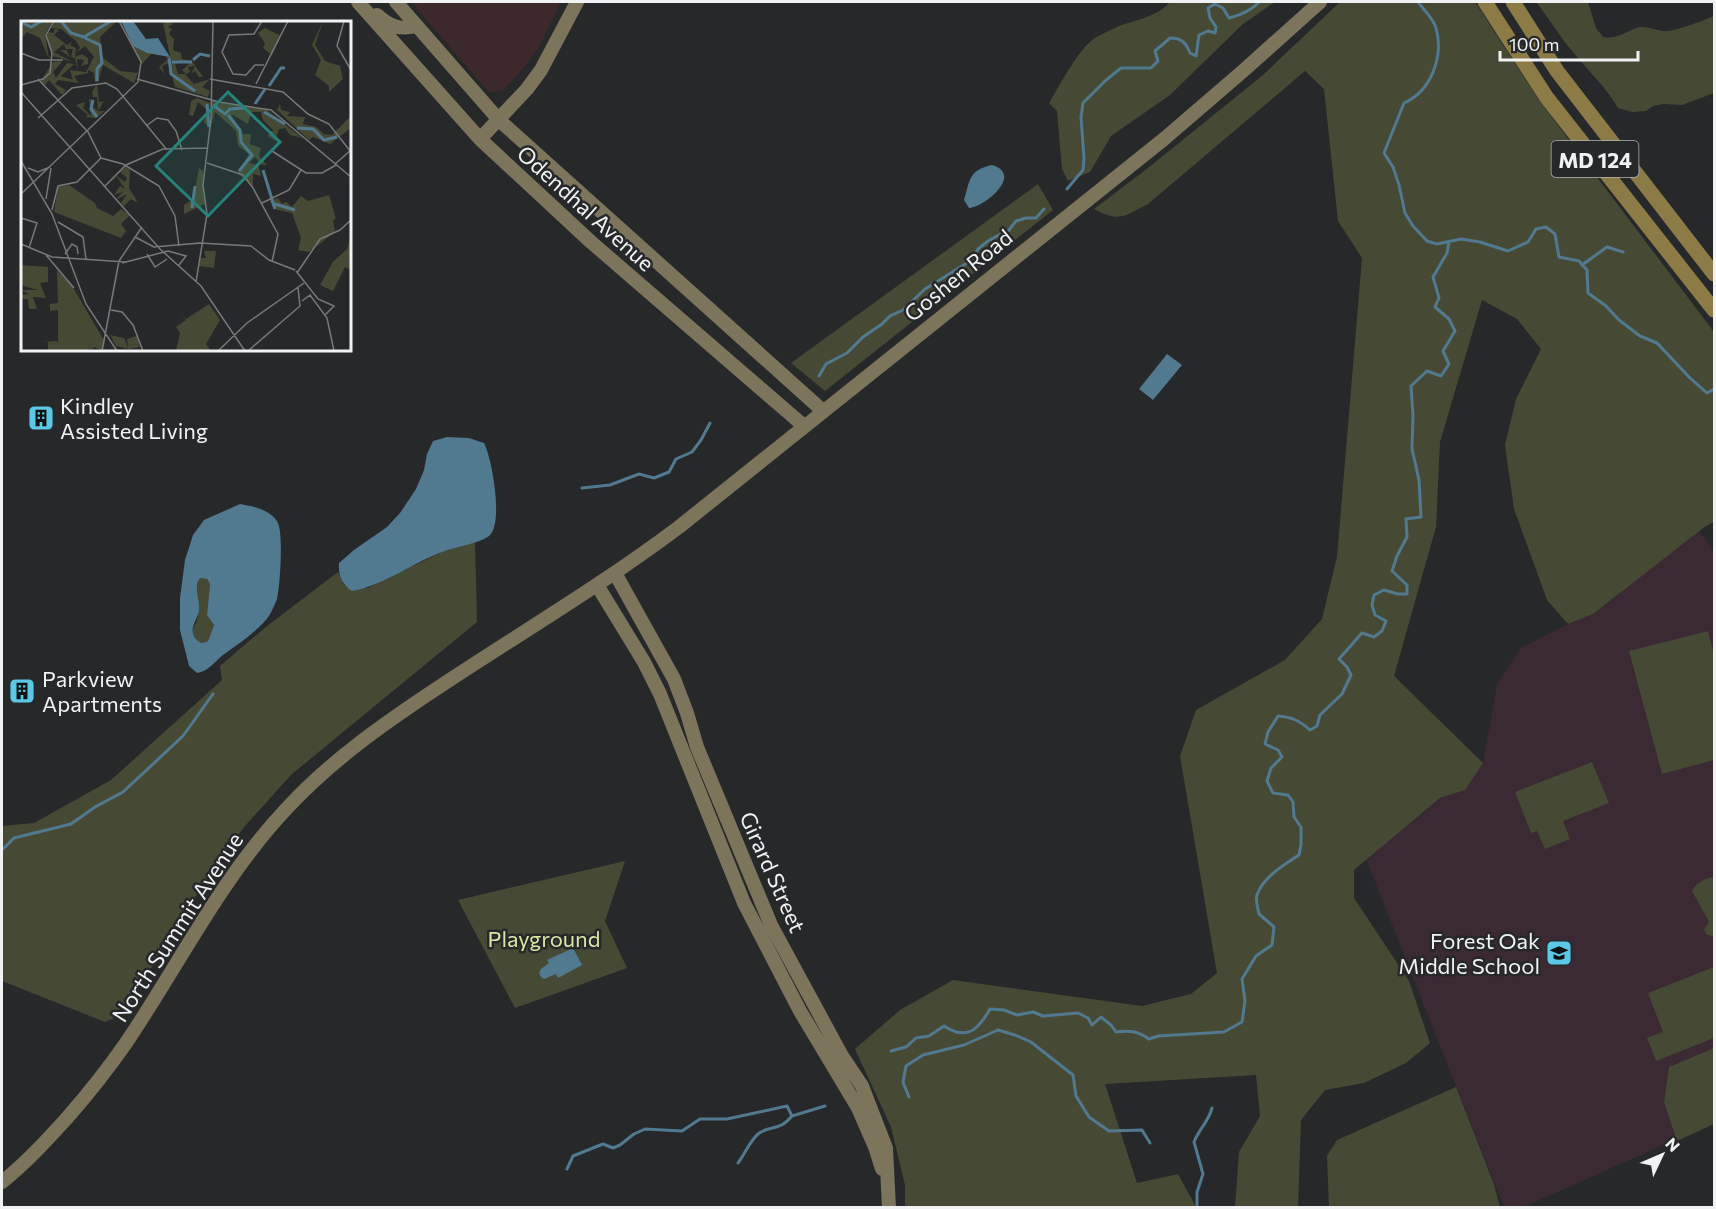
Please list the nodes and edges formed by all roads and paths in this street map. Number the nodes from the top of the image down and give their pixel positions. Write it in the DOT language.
graph roads {
  1 [pos="358,2"];
  2 [pos="363,2"];
  3 [pos="396,2"];
  4 [pos="577,2"];
  5 [pos="1320,2"];
  6 [pos="1485,2"];
  7 [pos="1513,2"];
  8 [pos="417,26"];
  9 [pos="499,120"];
  10 [pos="480,139"];
  11 [pos="1714,274"];
  12 [pos="1714,310"];
  13 [pos="823,411"];
  14 [pos="804,426"];
  15 [pos="615,573"];
  16 [pos="597,585"];
  17 [pos="2,1182"];
  18 [pos="888,1187"];
  19 [pos="889,1208"];
  1 -- 10 [label="street, Odendhal Avenue"];
  2 -- 8 [label="street"];
  3 -- 8 [label="street, Odendhal Avenue"];
  4 -- 9 [label="street"];
  5 -- 13 [label="street, Goshen Road"];
  6 -- 12 [label="main road, MD 124"];
  7 -- 11 [label="main road, MD 124"];
  8 -- 9 [label="street, Odendhal Avenue"];
  9 -- 10 [label="street"];
  9 -- 13 [label="street, Odendhal Avenue"];
  10 -- 14 [label="street, Odendhal Avenue"];
  13 -- 14 [label="street, Goshen Road"];
  14 -- 15 [label="street, Goshen Road"];
  15 -- 16 [label="street, North Summit Avenue"];
  15 -- 18 [label="street, Girard Street"];
  16 -- 17 [label="street, North Summit Avenue"];
  16 -- 18 [label="street, Girard Street"];
  18 -- 19 [label="street, Girard Street"];
}
